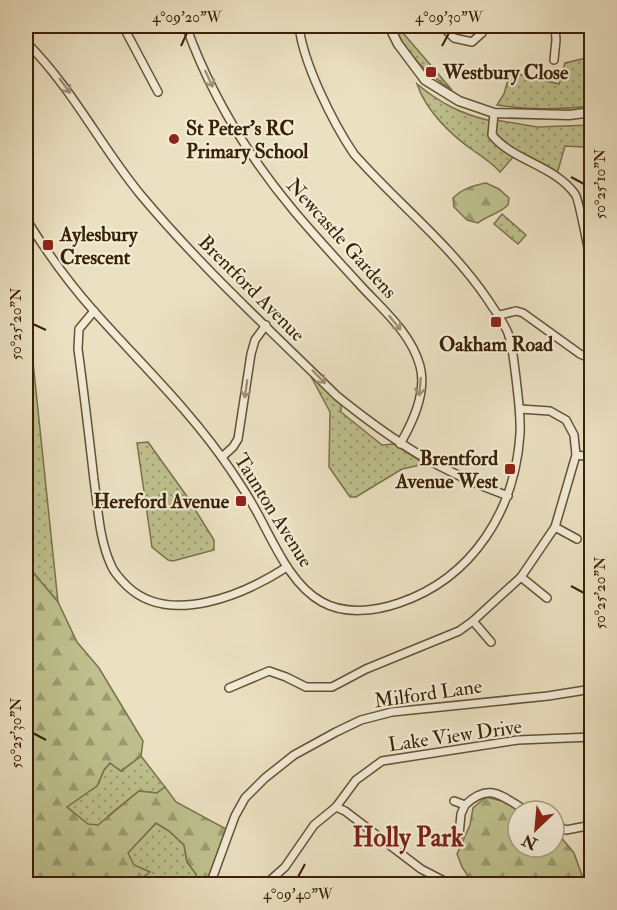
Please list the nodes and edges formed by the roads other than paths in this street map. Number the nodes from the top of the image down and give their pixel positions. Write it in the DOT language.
graph roads {
  1 [pos="123,26"];
  2 [pos="186,26"];
  3 [pos="299,26"];
  4 [pos="389,26"];
  5 [pos="442,26"];
  6 [pos="485,26"];
  7 [pos="555,26"];
  8 [pos="26,42"];
  9 [pos="554,60"];
  10 [pos="159,92"];
  11 [pos="591,112"];
  12 [pos="494,113"];
  13 [pos="26,219"];
  14 [pos="583,230"];
  15 [pos="591,231"];
  16 [pos="591,266"];
  17 [pos="94,311"];
  18 [pos="500,315"];
  19 [pos="266,326"];
  20 [pos="591,359"];
  21 [pos="520,409"];
  22 [pos="400,444"];
  23 [pos="576,454"];
  24 [pos="222,457"];
  25 [pos="591,457"];
  26 [pos="508,496"];
  27 [pos="555,527"];
  28 [pos="577,539"];
  29 [pos="287,567"];
  30 [pos="521,576"];
  31 [pos="547,598"];
  32 [pos="473,621"];
  33 [pos="491,642"];
  34 [pos="229,688"];
  35 [pos="591,689"];
  36 [pos="591,737"];
  37 [pos="506,799"];
  38 [pos="454,801"];
  39 [pos="465,805"];
  40 [pos="336,807"];
  41 [pos="591,825"];
  42 [pos="566,830"];
  43 [pos="459,835"];
  44 [pos="208,885"];
  45 [pos="266,885"];
  46 [pos="450,885"];
  1 -- 10 [label="street"];
  2 -- 22 [label="street, Newcastle Gardens, one-way"];
  3 -- 18 [label="street, Taunton Avenue"];
  4 -- 12 [label="street"];
  5 -- 6 [label="street"];
  7 -- 9 [label="street"];
  8 -- 19 [label="street, Brentford Avenue, one-way"];
  11 -- 12 [label="street"];
  12 -- 14 [label="street"];
  13 -- 17 [label="street, Taunton Avenue"];
  14 -- 15 [label="street"];
  14 -- 16 [label="street"];
  17 -- 24 [label="street, Taunton Avenue"];
  17 -- 29 [label="street"];
  18 -- 20 [label="street"];
  18 -- 21 [label="street, Taunton Avenue"];
  19 -- 22 [label="street, Brentford Avenue, one-way"];
  19 -- 24 [label="street, one-way"];
  21 -- 23 [label="street"];
  21 -- 26 [label="street, Taunton Avenue"];
  22 -- 26 [label="street, Brentford Avenue"];
  23 -- 25 [label="street"];
  23 -- 27 [label="street"];
  24 -- 29 [label="street, Taunton Avenue"];
  26 -- 29 [label="street, Taunton Avenue"];
  27 -- 28 [label="street"];
  27 -- 30 [label="street"];
  30 -- 31 [label="street"];
  30 -- 32 [label="street"];
  32 -- 33 [label="street"];
  32 -- 34 [label="street"];
  35 -- 44 [label="street, Milford Lane"];
  36 -- 40 [label="street, Lake View Drive"];
  37 -- 39 [label="street"];
  38 -- 39 [label="street"];
  39 -- 43 [label="street"];
  40 -- 45 [label="street, Lake View Drive"];
  40 -- 46 [label="street"];
  41 -- 42 [label="street"];
}
